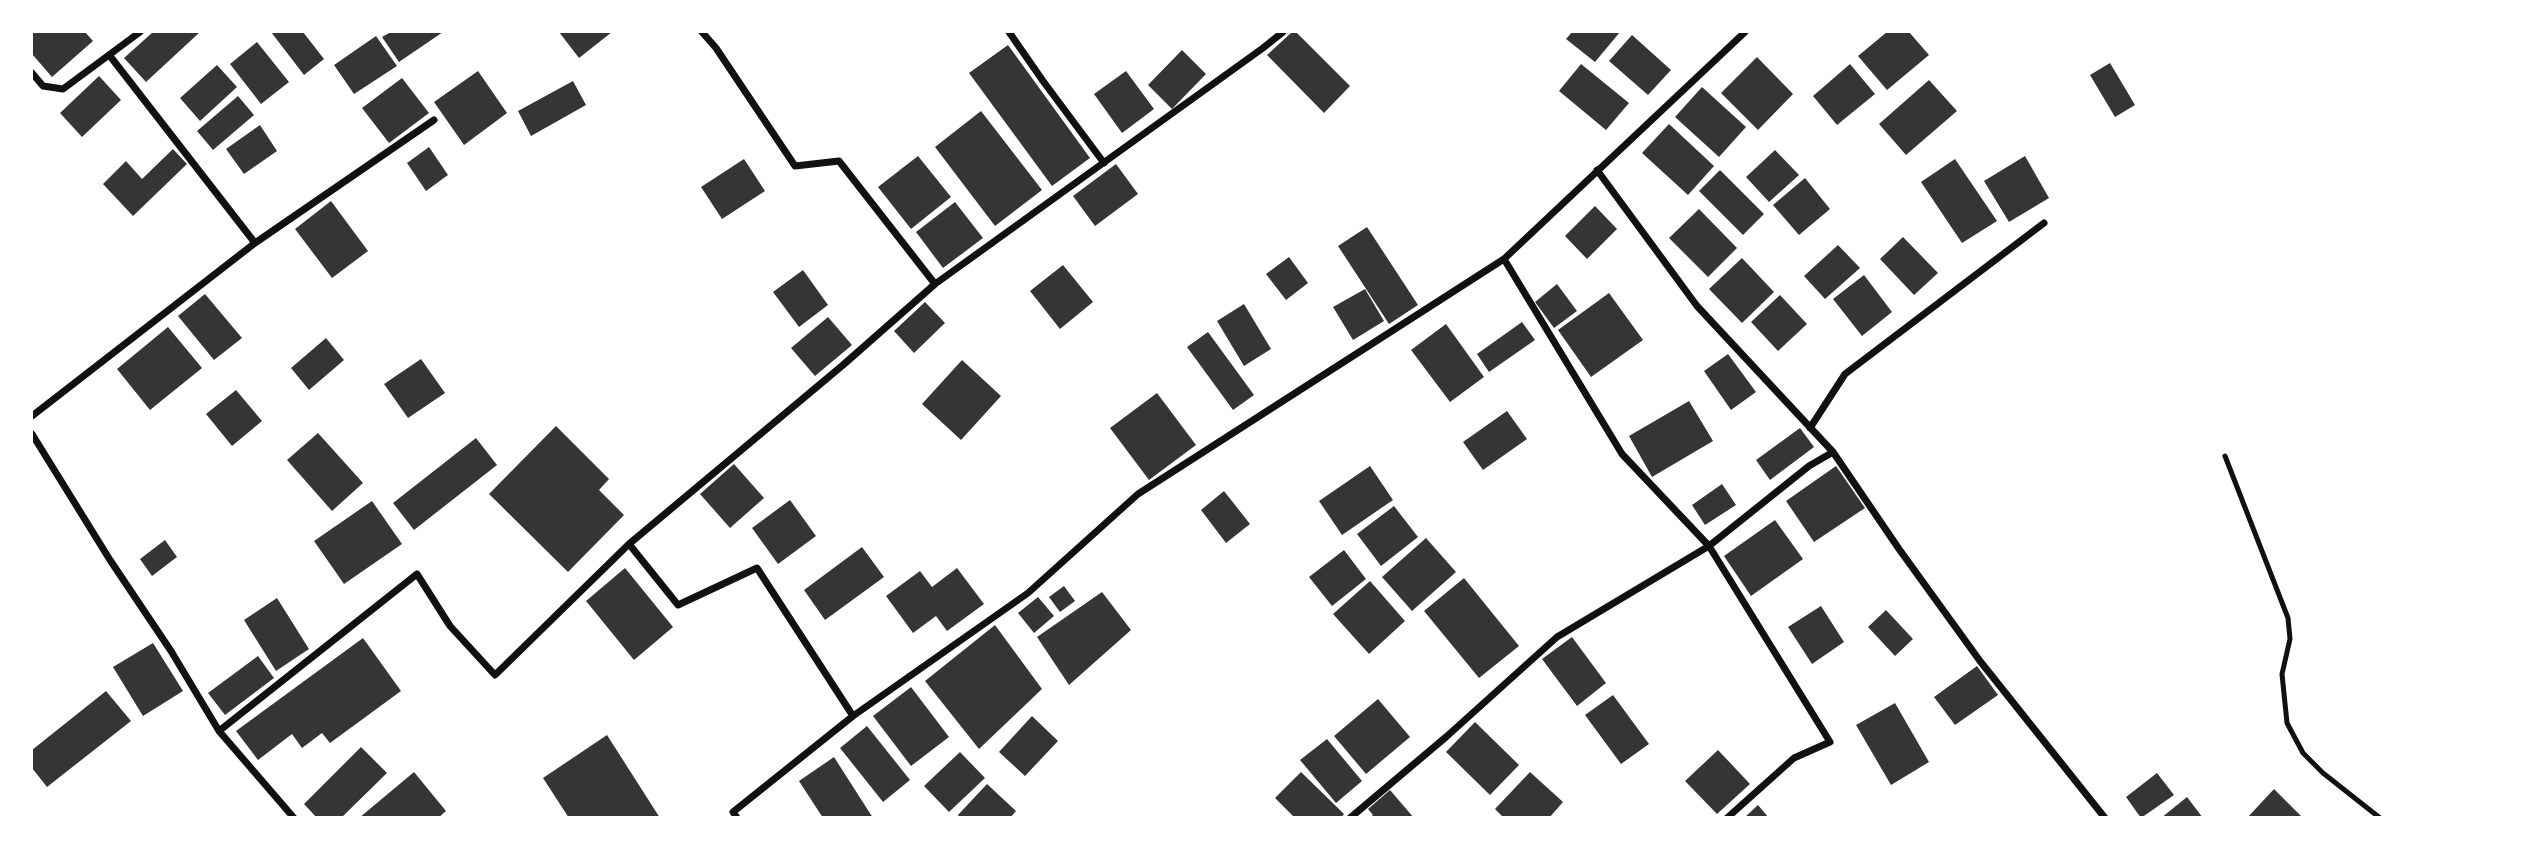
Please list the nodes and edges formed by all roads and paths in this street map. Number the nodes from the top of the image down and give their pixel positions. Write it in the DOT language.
graph roads {
  1 [pos="141,32"];
  2 [pos="702,32"];
  3 [pos="1009,32"];
  4 [pos="1283,32"];
  5 [pos="1745,32"];
  6 [pos="110,56"];
  7 [pos="32,73"];
  8 [pos="434,120"];
  9 [pos="1104,163"];
  10 [pos="1597,170"];
  11 [pos="2044,223"];
  12 [pos="255,243"];
  13 [pos="1504,259"];
  14 [pos="935,284"];
  15 [pos="32,416"];
  16 [pos="1810,428"];
  17 [pos="32,434"];
  18 [pos="1833,452"];
  19 [pos="2225,456"];
  20 [pos="629,544"];
  21 [pos="1709,546"];
  22 [pos="853,716"];
  23 [pos="219,731"];
  24 [pos="294,817"];
  25 [pos="737,817"];
  26 [pos="1350,817"];
  27 [pos="1727,817"];
  28 [pos="2105,817"];
  29 [pos="2380,817"];
  1 -- 6 [label="street"];
  2 -- 14 [label="street"];
  3 -- 9 [label="street"];
  4 -- 9 [label="street"];
  5 -- 10 [label="street"];
  6 -- 7 [label="street"];
  6 -- 12 [label="street"];
  8 -- 12 [label="street"];
  9 -- 14 [label="street"];
  10 -- 13 [label="street"];
  10 -- 16 [label="street"];
  11 -- 16 [label="street"];
  12 -- 15 [label="street"];
  13 -- 21 [label="street"];
  13 -- 22 [label="street"];
  14 -- 20 [label="street"];
  16 -- 18 [label="street"];
  17 -- 23 [label="street"];
  18 -- 21 [label="street"];
  18 -- 28 [label="street"];
  19 -- 29 [label="lane"];
  20 -- 22 [label="street"];
  20 -- 23 [label="street"];
  21 -- 26 [label="street"];
  21 -- 27 [label="street"];
  22 -- 25 [label="street"];
  23 -- 24 [label="street"];
}
